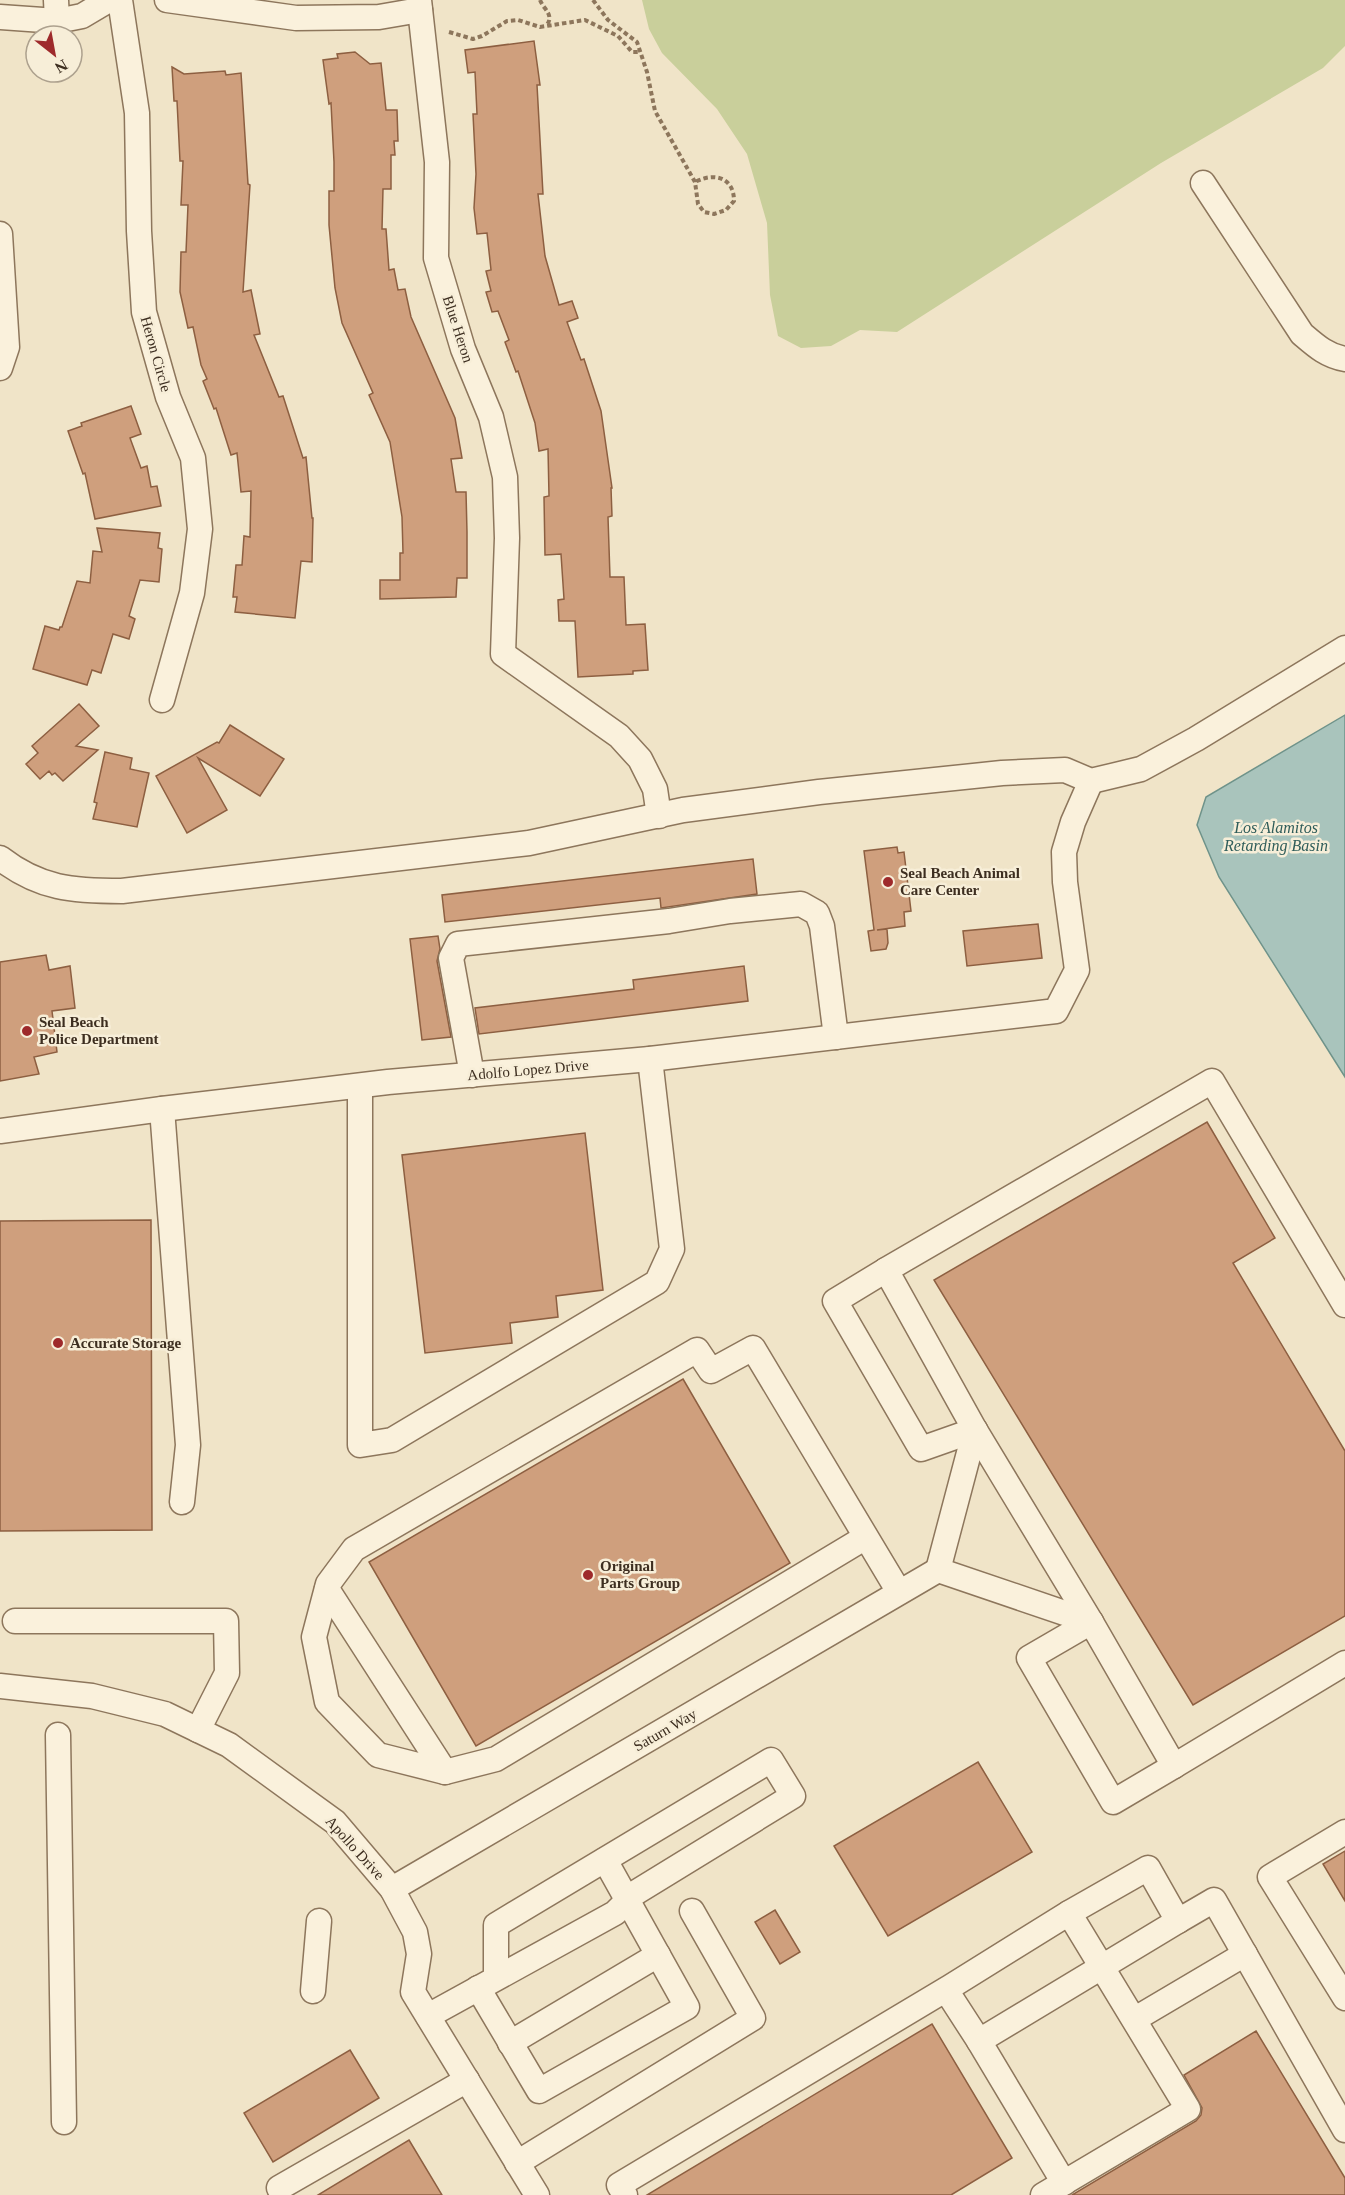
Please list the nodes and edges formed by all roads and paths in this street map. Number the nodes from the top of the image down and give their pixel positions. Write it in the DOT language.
graph roads {
  1 [pos="109,0"];
  2 [pos="120,0"];
  3 [pos="167,0"];
  4 [pos="540,0"];
  5 [pos="593,0"];
  6 [pos="420,5"];
  7 [pos="57,10"];
  8 [pos="0,17"];
  9 [pos="546,26"];
  10 [pos="449,32"];
  11 [pos="640,52"];
  12 [pos="695,182"];
  13 [pos="1203,183"];
  14 [pos="0,234"];
  15 [pos="1345,359"];
  16 [pos="0,368"];
  17 [pos="1345,648"];
  18 [pos="162,700"];
  19 [pos="1091,781"];
  20 [pos="659,816"];
  21 [pos="0,858"];
  22 [pos="836,1037"];
  23 [pos="650,1059"];
  24 [pos="472,1075"];
  25 [pos="360,1086"];
  26 [pos="162,1109"];
  27 [pos="0,1131"];
  28 [pos="886,1270"];
  29 [pos="1345,1305"];
  30 [pos="975,1430"];
  31 [pos="182,1502"];
  32 [pos="866,1538"];
  33 [pos="938,1570"];
  34 [pos="327,1589"];
  35 [pos="899,1592"];
  36 [pos="15,1621"];
  37 [pos="1091,1622"];
  38 [pos="1345,1663"];
  39 [pos="0,1686"];
  40 [pos="198,1730"];
  41 [pos="58,1735"];
  42 [pos="1174,1766"];
  43 [pos="445,1772"];
  44 [pos="1345,1832"];
  45 [pos="605,1860"];
  46 [pos="392,1889"];
  47 [pos="627,1901"];
  48 [pos="692,1911"];
  49 [pos="1069,1913"];
  50 [pos="1178,1920"];
  51 [pos="319,1921"];
  52 [pos="1245,1954"];
  53 [pos="657,1955"];
  54 [pos="1102,1965"];
  55 [pos="487,1983"];
  56 [pos="946,1990"];
  57 [pos="313,1991"];
  58 [pos="1345,1998"];
  59 [pos="428,2016"];
  60 [pos="1135,2019"];
  61 [pos="979,2041"];
  62 [pos="510,2043"];
  63 [pos="466,2080"];
  64 [pos="64,2122"];
  65 [pos="1345,2130"];
  66 [pos="518,2163"];
  67 [pos="1064,2183"];
  68 [pos="279,2188"];
  69 [pos="537,2195"];
  70 [pos="625,2195"];
  71 [pos="1043,2195"];
  1 -- 7 [label="street"];
  2 -- 18 [label="street, Heron Circle"];
  3 -- 6 [label="street"];
  4 -- 9 [label="path"];
  5 -- 11 [label="path"];
  6 -- 20 [label="street, Blue Heron"];
  7 -- 8 [label="street"];
  9 -- 10 [label="path"];
  9 -- 11 [label="path"];
  11 -- 12 [label="path"];
  12 -- 12 [label="path"];
  13 -- 15 [label="street"];
  14 -- 16 [label="street"];
  17 -- 19 [label="street"];
  19 -- 20 [label="street"];
  19 -- 22 [label="street, Adolfo Lopez Drive"];
  20 -- 21 [label="street"];
  22 -- 23 [label="street, Adolfo Lopez Drive"];
  22 -- 24 [label="street"];
  23 -- 24 [label="street, Adolfo Lopez Drive"];
  23 -- 25 [label="street"];
  24 -- 25 [label="street, Adolfo Lopez Drive"];
  25 -- 26 [label="street, Adolfo Lopez Drive"];
  26 -- 27 [label="street, Adolfo Lopez Drive"];
  26 -- 31 [label="street"];
  28 -- 29 [label="street"];
  28 -- 30 [label="street"];
  28 -- 30 [label="street"];
  30 -- 33 [label="street"];
  30 -- 37 [label="street"];
  32 -- 34 [label="street"];
  32 -- 35 [label="street"];
  32 -- 43 [label="street"];
  33 -- 35 [label="street, Saturn Way"];
  33 -- 37 [label="street"];
  34 -- 43 [label="street"];
  34 -- 43 [label="street"];
  35 -- 46 [label="street, Saturn Way"];
  36 -- 40 [label="street"];
  37 -- 42 [label="street"];
  37 -- 42 [label="street"];
  38 -- 42 [label="street"];
  39 -- 40 [label="street, Apollo Drive"];
  40 -- 46 [label="street, Apollo Drive"];
  41 -- 64 [label="street"];
  44 -- 58 [label="street"];
  45 -- 47 [label="street"];
  45 -- 47 [label="street"];
  45 -- 55 [label="street"];
  46 -- 59 [label="street, Apollo Drive"];
  47 -- 53 [label="street"];
  47 -- 55 [label="street"];
  48 -- 66 [label="street"];
  49 -- 50 [label="street"];
  49 -- 54 [label="street"];
  49 -- 56 [label="street"];
  50 -- 52 [label="street"];
  50 -- 54 [label="street"];
  51 -- 57 [label="street"];
  52 -- 60 [label="street"];
  52 -- 65 [label="street"];
  53 -- 62 [label="street"];
  53 -- 62 [label="street"];
  54 -- 60 [label="street"];
  54 -- 61 [label="street"];
  55 -- 59 [label="street"];
  55 -- 62 [label="street"];
  56 -- 61 [label="street"];
  56 -- 70 [label="street"];
  59 -- 63 [label="street, Apollo Drive"];
  60 -- 67 [label="street"];
  61 -- 67 [label="street"];
  63 -- 66 [label="street, Apollo Drive"];
  63 -- 68 [label="street"];
  66 -- 69 [label="street, Apollo Drive"];
  67 -- 71 [label="street"];
}
